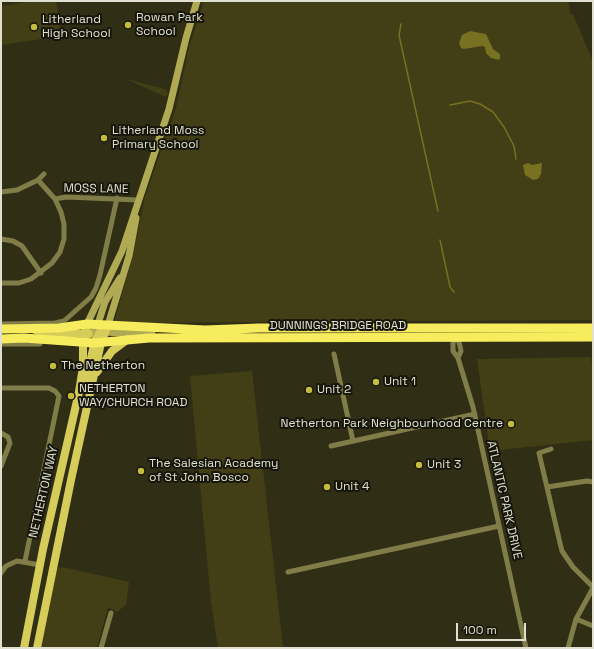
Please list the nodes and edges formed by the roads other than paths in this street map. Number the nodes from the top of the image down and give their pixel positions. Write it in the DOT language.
graph roads {
  1 [pos="197,1"];
  2 [pos="44,174"];
  3 [pos="38,180"];
  4 [pos="1,192"];
  5 [pos="117,198"];
  6 [pos="55,199"];
  7 [pos="138,200"];
  8 [pos="1,240"];
  9 [pos="41,273"];
  10 [pos="1,283"];
  11 [pos="1,324"];
  12 [pos="593,328"];
  13 [pos="1,329"];
  14 [pos="455,333"];
  15 [pos="95,334"];
  16 [pos="593,337"];
  17 [pos="176,338"];
  18 [pos="1,339"];
  19 [pos="41,339"];
  20 [pos="128,339"];
  21 [pos="1,344"];
  22 [pos="334,354"];
  23 [pos="94,376"];
  24 [pos="1,388"];
  25 [pos="474,414"];
  26 [pos="1,433"];
  27 [pos="353,441"];
  28 [pos="331,446"];
  29 [pos="551,449"];
  30 [pos="1,466"];
  31 [pos="593,482"];
  32 [pos="547,487"];
  33 [pos="499,526"];
  34 [pos="25,561"];
  35 [pos="40,565"];
  36 [pos="288,572"];
  37 [pos="1,573"];
  38 [pos="593,588"];
  39 [pos="111,613"];
  40 [pos="576,619"];
  41 [pos="593,626"];
  42 [pos="24,648"];
  43 [pos="37,648"];
  44 [pos="101,648"];
  45 [pos="526,648"];
  46 [pos="568,648"];
  1 -- 7 [label="street"];
  2 -- 3 [label="street"];
  3 -- 4 [label="street"];
  3 -- 6 [label="street, MOSS LANE"];
  5 -- 6 [label="street, MOSS LANE"];
  5 -- 7 [label="street, MOSS LANE"];
  5 -- 11 [label="street"];
  6 -- 9 [label="street"];
  7 -- 15 [label="street"];
  7 -- 15 [label="street"];
  8 -- 9 [label="street"];
  9 -- 10 [label="street"];
  12 -- 14 [label="highway, DUNNINGS BRIDGE ROAD"];
  13 -- 15 [label="highway"];
  14 -- 15 [label="highway, DUNNINGS BRIDGE ROAD"];
  14 -- 16 [label="highway, DUNNINGS BRIDGE ROAD"];
  14 -- 17 [label="highway, DUNNINGS BRIDGE ROAD"];
  14 -- 25 [label="street, ATLANTIC PARK DRIVE"];
  15 -- 17 [label="street"];
  15 -- 19 [label="highway"];
  15 -- 20 [label="highway, DUNNINGS BRIDGE ROAD"];
  15 -- 23 [label="main road, NETHERTON WAY"];
  15 -- 35 [label="main road, NETHERTON WAY"];
  17 -- 20 [label="highway, DUNNINGS BRIDGE ROAD"];
  18 -- 19 [label="highway"];
  19 -- 21 [label="street"];
  20 -- 23 [label="main road"];
  22 -- 27 [label="street"];
  23 -- 43 [label="main road, NETHERTON WAY"];
  24 -- 34 [label="street"];
  25 -- 27 [label="street"];
  25 -- 33 [label="street, ATLANTIC PARK DRIVE"];
  26 -- 30 [label="street"];
  27 -- 28 [label="street"];
  29 -- 32 [label="street"];
  31 -- 32 [label="street"];
  32 -- 38 [label="street"];
  33 -- 36 [label="street"];
  33 -- 45 [label="street, ATLANTIC PARK DRIVE"];
  34 -- 35 [label="street"];
  34 -- 37 [label="street"];
  35 -- 42 [label="main road, NETHERTON WAY"];
  38 -- 40 [label="street"];
  39 -- 44 [label="street"];
  40 -- 41 [label="street"];
  40 -- 46 [label="street"];
}
